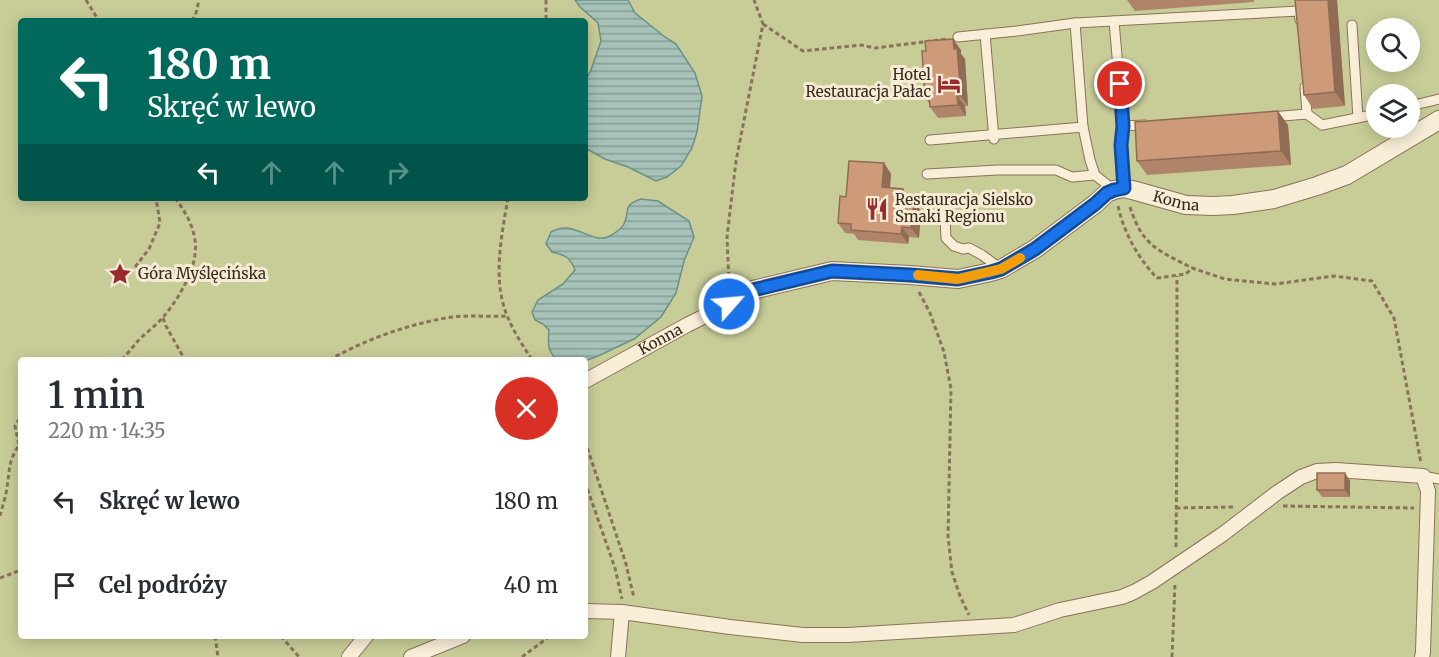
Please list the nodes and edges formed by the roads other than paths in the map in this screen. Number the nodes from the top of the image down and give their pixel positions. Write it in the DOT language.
graph roads {
  1 [pos="1298,0"];
  2 [pos="1299,11"];
  3 [pos="1114,21"];
  4 [pos="1075,23"];
  5 [pos="1352,25"];
  6 [pos="986,34"];
  7 [pos="1301,34"];
  8 [pos="958,37"];
  9 [pos="1304,80"];
  10 [pos="1439,99"];
  11 [pos="1420,104"];
  12 [pos="1306,114"];
  13 [pos="1366,116"];
  14 [pos="1261,117"];
  15 [pos="1358,118"];
  16 [pos="1439,120"];
  17 [pos="1158,124"];
  18 [pos="1123,126"];
  19 [pos="1083,127"];
  20 [pos="994,137"];
  21 [pos="930,140"];
  22 [pos="927,174"];
  23 [pos="1095,175"];
  24 [pos="1119,189"];
  25 [pos="944,200"];
  26 [pos="1001,269"];
  27 [pos="729,304"];
  28 [pos="588,379"];
  29 [pos="1423,476"];
  30 [pos="1439,479"];
  31 [pos="588,611"];
  32 [pos="628,613"];
  33 [pos="364,639"];
  34 [pos="456,639"];
  35 [pos="349,657"];
  36 [pos="411,657"];
  37 [pos="618,657"];
  38 [pos="1422,657"];
  1 -- 2 [label="lane"];
  2 -- 3 [label="lane"];
  2 -- 7 [label="lane"];
  3 -- 4 [label="lane"];
  3 -- 18 [label="lane"];
  4 -- 6 [label="lane"];
  4 -- 19 [label="lane"];
  5 -- 15 [label="lane"];
  6 -- 8 [label="lane"];
  6 -- 20 [label="lane"];
  9 -- 12 [label="lane"];
  10 -- 11 [label="lane"];
  12 -- 14 [label="lane"];
  12 -- 15 [label="lane"];
  13 -- 15 [label="lane"];
  16 -- 24 [label="street, Konna"];
  17 -- 18 [label="lane"];
  18 -- 24 [label="lane"];
  19 -- 20 [label="lane"];
  19 -- 23 [label="lane"];
  20 -- 21 [label="lane"];
  22 -- 23 [label="lane"];
  23 -- 24 [label="lane"];
  24 -- 26 [label="street, Konna"];
  25 -- 26 [label="lane"];
  26 -- 27 [label="street, Konna"];
  27 -- 28 [label="street, Konna"];
  29 -- 30 [label="lane"];
  29 -- 32 [label="street"];
  29 -- 38 [label="street"];
  31 -- 32 [label="street"];
  32 -- 37 [label="street"];
  33 -- 35 [label="street"];
  34 -- 36 [label="street"];
}
